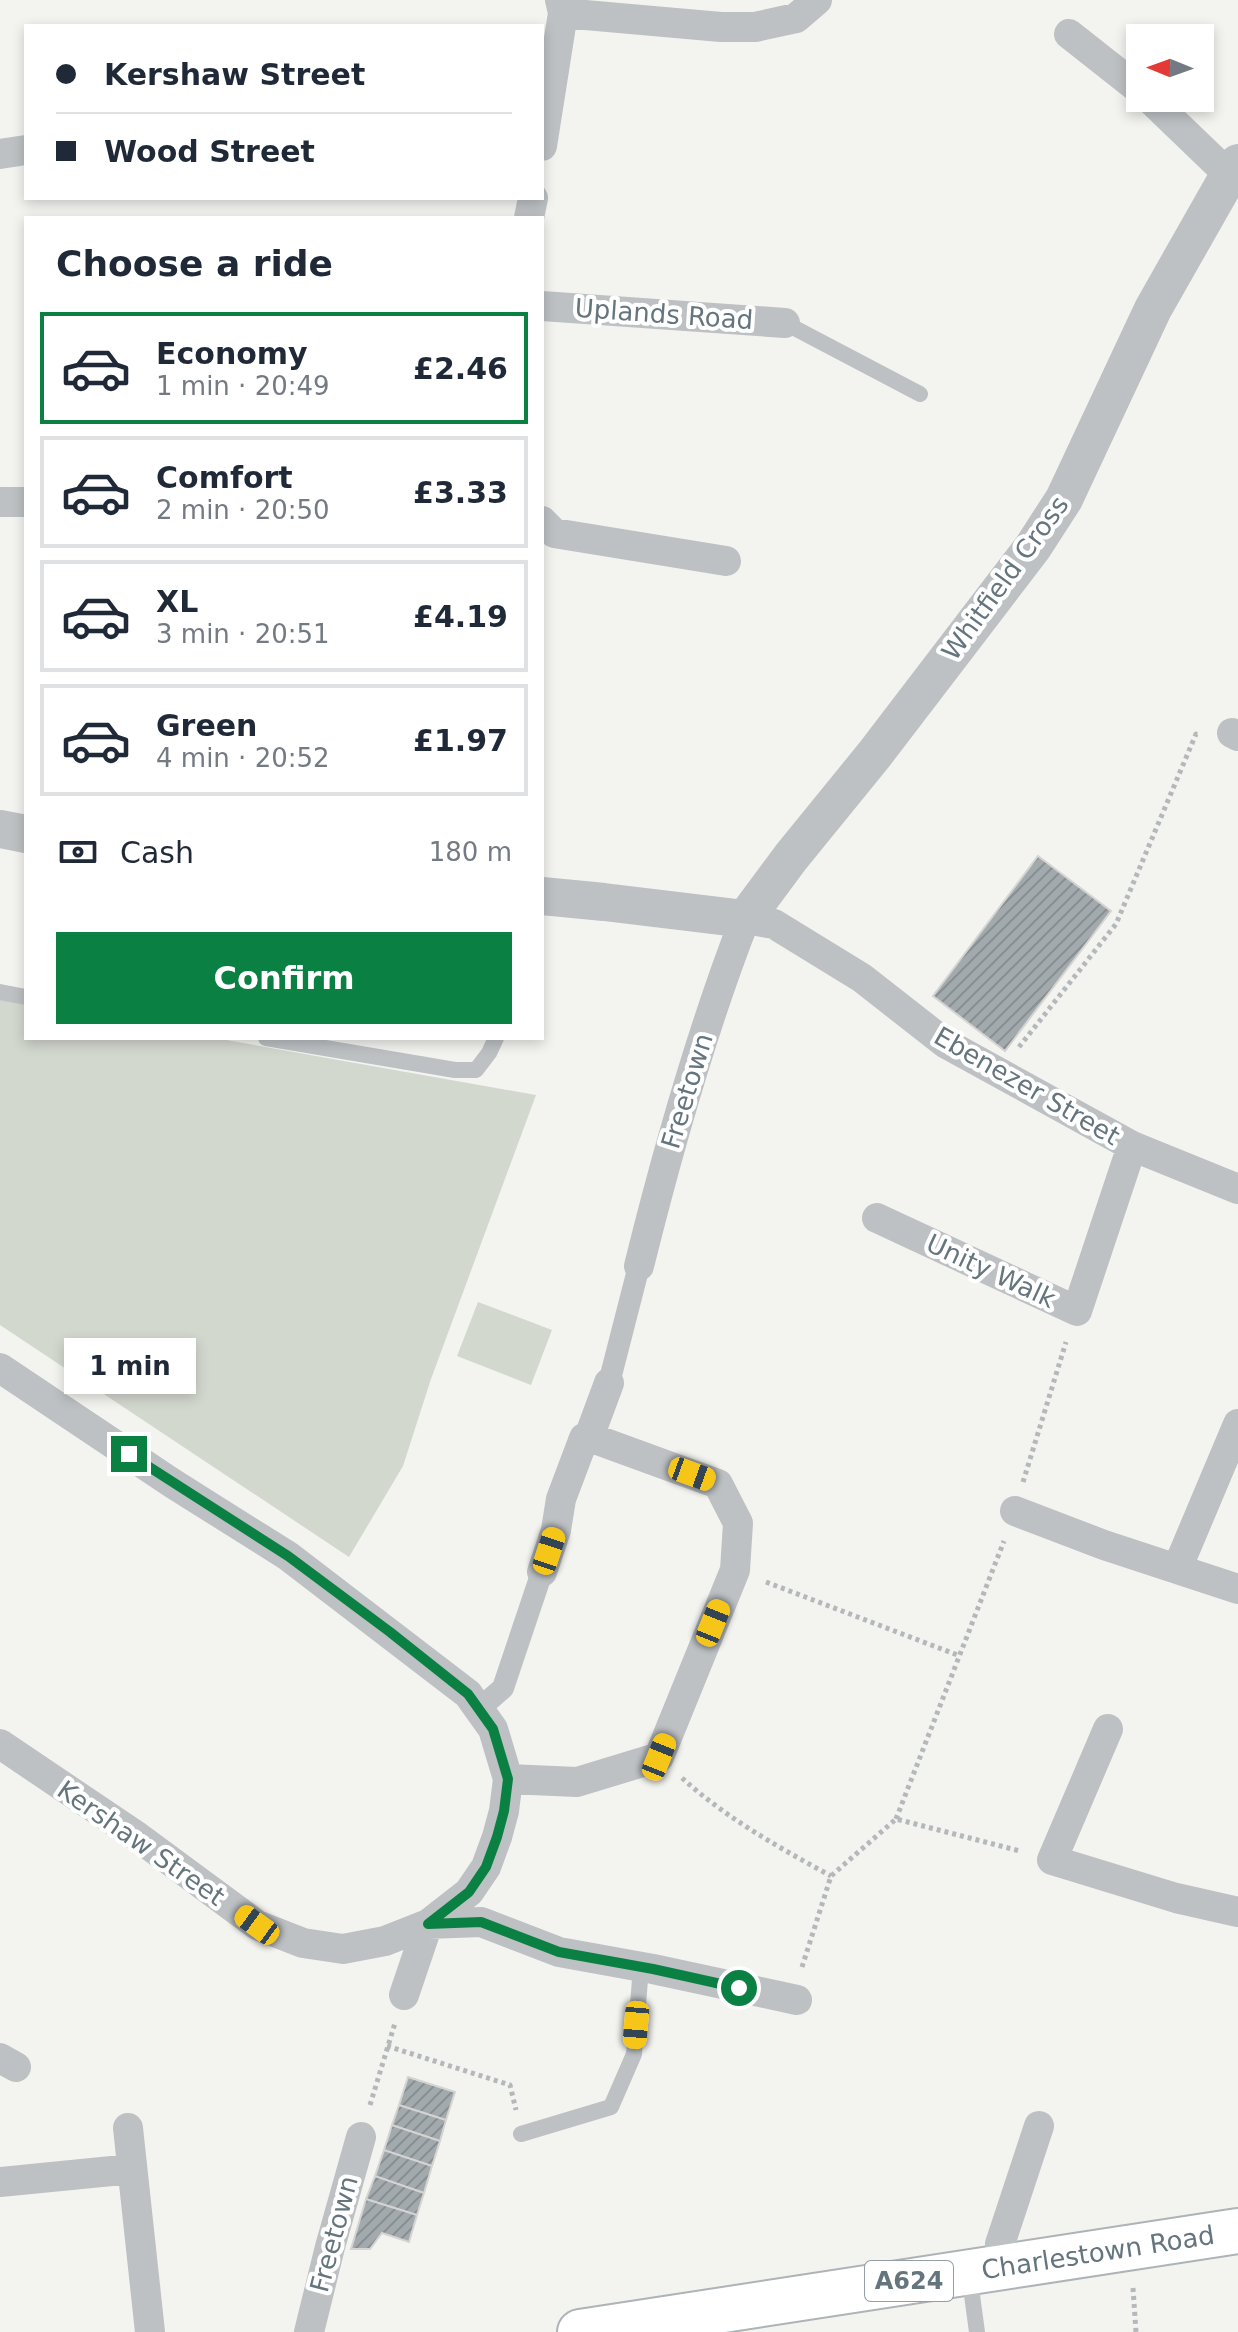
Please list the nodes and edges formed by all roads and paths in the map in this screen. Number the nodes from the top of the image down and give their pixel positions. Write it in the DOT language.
graph roads {
  1 [pos="817,0"];
  2 [pos="562,7"];
  3 [pos="1069,34"];
  4 [pos="1126,79"];
  5 [pos="1166,112"];
  6 [pos="544,132"];
  7 [pos="24,150"];
  8 [pos="0,154"];
  9 [pos="1233,169"];
  10 [pos="544,306"];
  11 [pos="785,323"];
  12 [pos="920,394"];
  13 [pos="0,502"];
  14 [pos="24,502"];
  15 [pos="544,523"];
  16 [pos="726,561"];
  17 [pos="1235,735"];
  18 [pos="0,829"];
  19 [pos="24,834"];
  20 [pos="544,896"];
  21 [pos="745,919"];
  22 [pos="0,992"];
  23 [pos="24,997"];
  24 [pos="294,1040"];
  25 [pos="495,1040"];
  26 [pos="999,1073"];
  27 [pos="1132,1146"];
  28 [pos="1238,1189"];
  29 [pos="877,1218"];
  30 [pos="639,1266"];
  31 [pos="1077,1311"];
  32 [pos="0,1368"];
  33 [pos="609,1383"];
  34 [pos="1238,1424"];
  35 [pos="589,1437"];
  36 [pos="1015,1511"];
  37 [pos="1177,1569"];
  38 [pos="735,1570"];
  39 [pos="542,1572"];
  40 [pos="1238,1589"];
  41 [pos="960,1656"];
  42 [pos="486,1719"];
  43 [pos="1108,1729"];
  44 [pos="0,1744"];
  45 [pos="659,1757"];
  46 [pos="508,1779"];
  47 [pos="896,1819"];
  48 [pos="1052,1860"];
  49 [pos="831,1876"];
  50 [pos="1238,1912"];
  51 [pos="428,1924"];
  52 [pos="641,1967"];
  53 [pos="404,1995"];
  54 [pos="797,2000"];
  55 [pos="387,2046"];
  56 [pos="1039,2126"];
  57 [pos="128,2128"];
  58 [pos="521,2134"];
  59 [pos="361,2137"];
  60 [pos="132,2169"];
  61 [pos="0,2182"];
  62 [pos="1238,2231"];
  63 [pos="985,2270"];
  64 [pos="750,2318"];
  65 [pos="150,2332"];
  66 [pos="309,2332"];
  67 [pos="580,2332"];
  68 [pos="977,2332"];
  1 -- 2 [label="street"];
  2 -- 6 [label="street"];
  3 -- 4 [label="street"];
  5 -- 9 [label="street"];
  7 -- 8 [label="street"];
  9 -- 21 [label="street, Whitfield Cross"];
  10 -- 11 [label="street, Uplands Road"];
  11 -- 12 [label="lane"];
  13 -- 14 [label="street"];
  15 -- 16 [label="street"];
  17 -- 26 [label="path"];
  18 -- 19 [label="street"];
  20 -- 21 [label="street"];
  21 -- 26 [label="street, Ebenezer Street"];
  21 -- 30 [label="street, Freetown"];
  22 -- 23 [label="lane"];
  24 -- 25 [label="lane"];
  26 -- 27 [label="street, Ebenezer Street"];
  27 -- 28 [label="street, Ebenezer Street"];
  27 -- 31 [label="street, Unity Walk"];
  29 -- 31 [label="street, Unity Walk"];
  30 -- 33 [label="street"];
  31 -- 36 [label="path"];
  32 -- 42 [label="street"];
  33 -- 35 [label="street"];
  34 -- 37 [label="street"];
  35 -- 38 [label="street"];
  35 -- 39 [label="street"];
  36 -- 37 [label="street"];
  36 -- 41 [label="path"];
  37 -- 40 [label="street"];
  38 -- 41 [label="path"];
  38 -- 45 [label="street"];
  39 -- 42 [label="street"];
  41 -- 47 [label="path"];
  42 -- 46 [label="street"];
  43 -- 48 [label="street"];
  44 -- 51 [label="street, Kershaw Street"];
  45 -- 46 [label="street"];
  45 -- 49 [label="path"];
  46 -- 51 [label="street"];
  47 -- 48 [label="path"];
  47 -- 49 [label="path"];
  48 -- 50 [label="street"];
  49 -- 54 [label="path"];
  51 -- 52 [label="street, Kershaw Street"];
  51 -- 53 [label="street"];
  52 -- 54 [label="street, Kershaw Street"];
  52 -- 58 [label="lane"];
  53 -- 55 [label="path"];
  55 -- 58 [label="path"];
  55 -- 59 [label="path"];
  56 -- 63 [label="street"];
  57 -- 60 [label="street"];
  59 -- 66 [label="street, Freetown"];
  60 -- 61 [label="street"];
  60 -- 65 [label="street"];
  62 -- 63 [label="main road, Charlestown Road / A624"];
  63 -- 64 [label="main road, Charlestown Road / A624"];
  63 -- 68 [label="lane"];
  64 -- 67 [label="main road, Charlestown Road / A624"];
}
